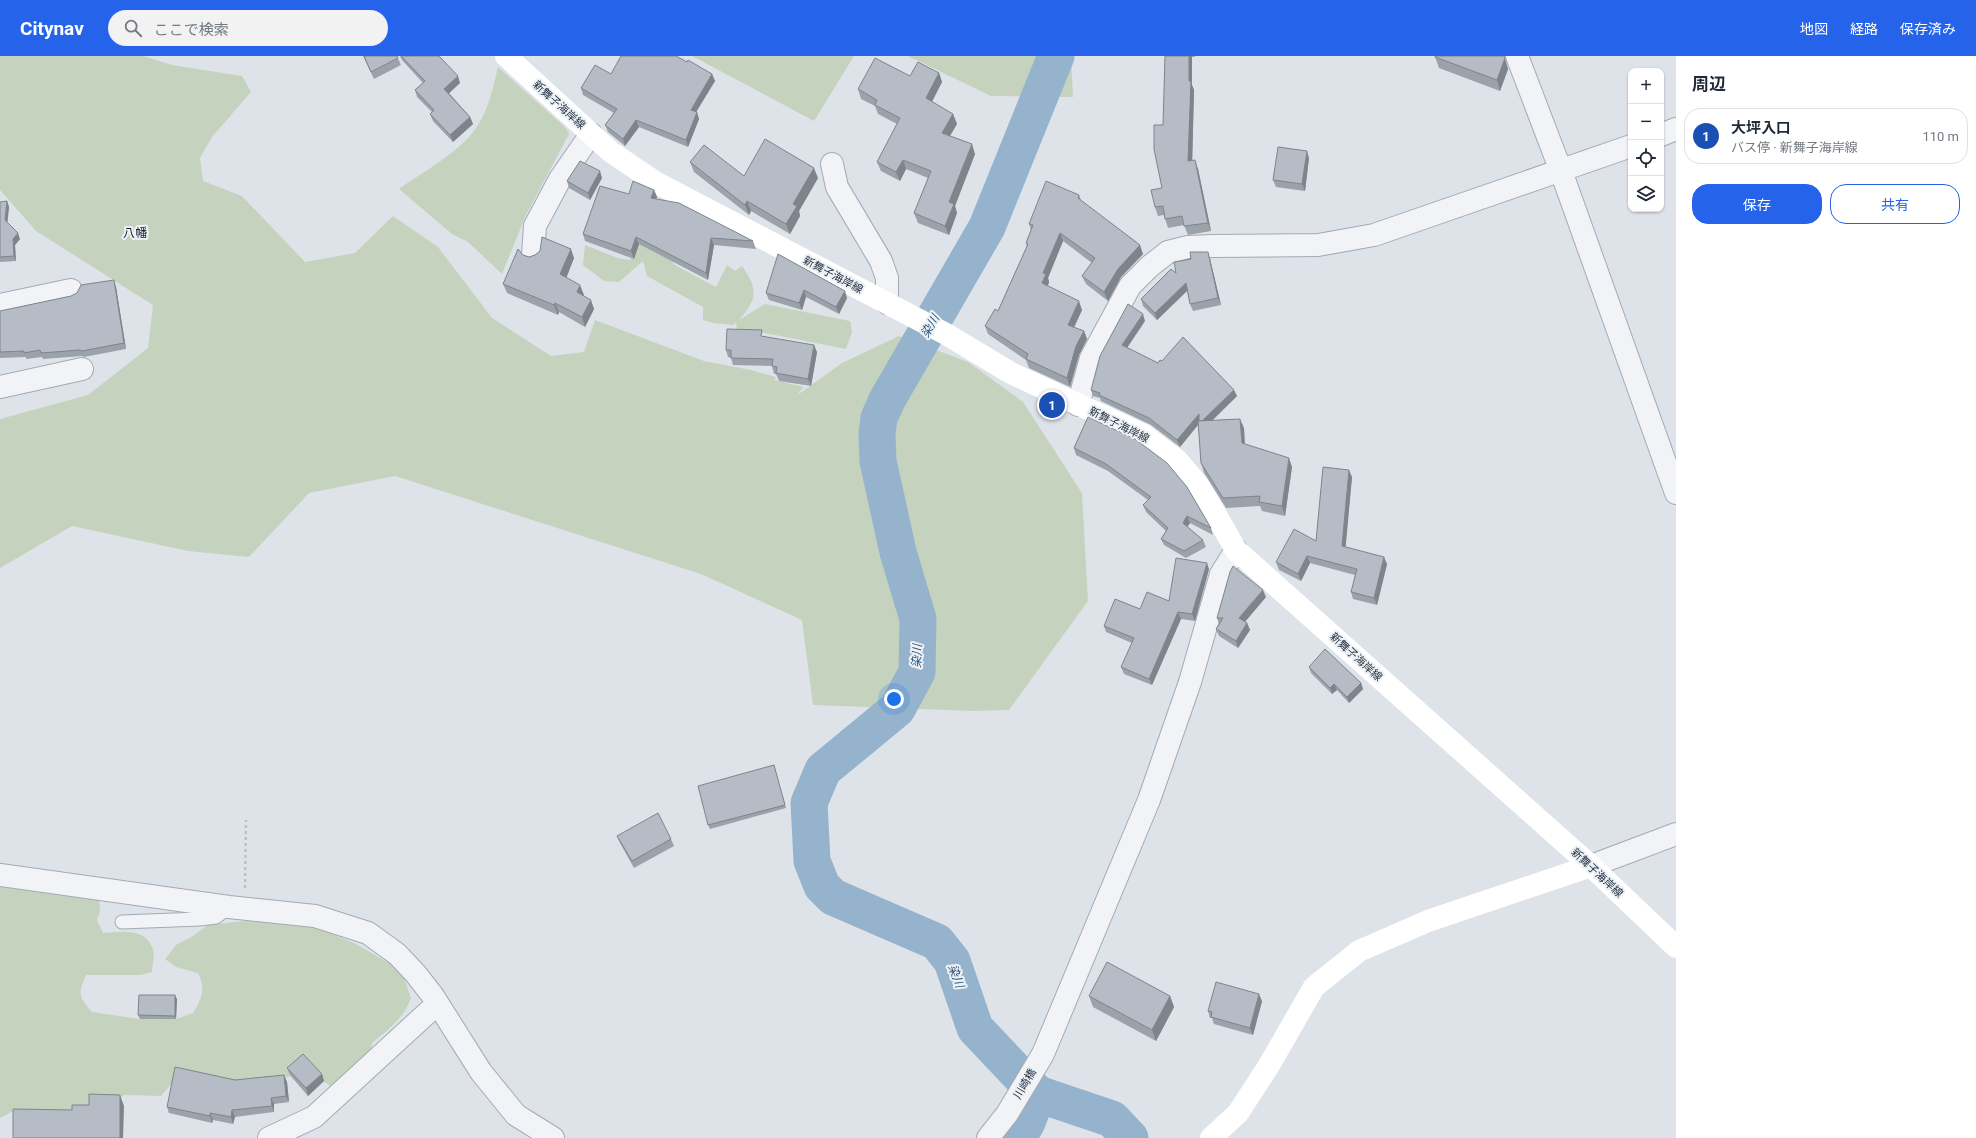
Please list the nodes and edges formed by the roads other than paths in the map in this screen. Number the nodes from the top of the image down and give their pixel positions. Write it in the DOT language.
graph roads {
  1 [pos="506,56"];
  2 [pos="1517,56"];
  3 [pos="1676,129"];
  4 [pos="591,134"];
  5 [pos="1664,134"];
  6 [pos="1628,147"];
  7 [pos="832,164"];
  8 [pos="1561,171"];
  9 [pos="533,254"];
  10 [pos="71,290"];
  11 [pos="887,304"];
  12 [pos="0,305"];
  13 [pos="82,369"];
  14 [pos="0,387"];
  15 [pos="1078,405"];
  16 [pos="1676,493"];
  17 [pos="1236,550"];
  18 [pos="1676,834"];
  19 [pos="1591,866"];
  20 [pos="0,875"];
  21 [pos="237,908"];
  22 [pos="122,922"];
  23 [pos="1676,947"];
  24 [pos="437,1004"];
  25 [pos="269,1138"];
  26 [pos="552,1138"];
  27 [pos="988,1138"];
  28 [pos="1211,1138"];
  1 -- 4 [label="main road, 新舞子海岸線"];
  2 -- 8 [label="street"];
  3 -- 5 [label="street"];
  4 -- 9 [label="street"];
  4 -- 11 [label="main road, 新舞子海岸線"];
  6 -- 8 [label="street"];
  7 -- 11 [label="street"];
  8 -- 15 [label="street"];
  8 -- 16 [label="street"];
  10 -- 12 [label="street"];
  11 -- 15 [label="main road, 新舞子海岸線"];
  13 -- 14 [label="street"];
  15 -- 17 [label="main road, 新舞子海岸線"];
  17 -- 19 [label="main road, 新舞子海岸線"];
  17 -- 27 [label="street, 川崎橋"];
  18 -- 19 [label="street"];
  19 -- 23 [label="main road, 新舞子海岸線"];
  19 -- 28 [label="main road"];
  20 -- 21 [label="street"];
  21 -- 22 [label="lane"];
  21 -- 24 [label="street"];
  24 -- 25 [label="street"];
  24 -- 26 [label="street"];
}
